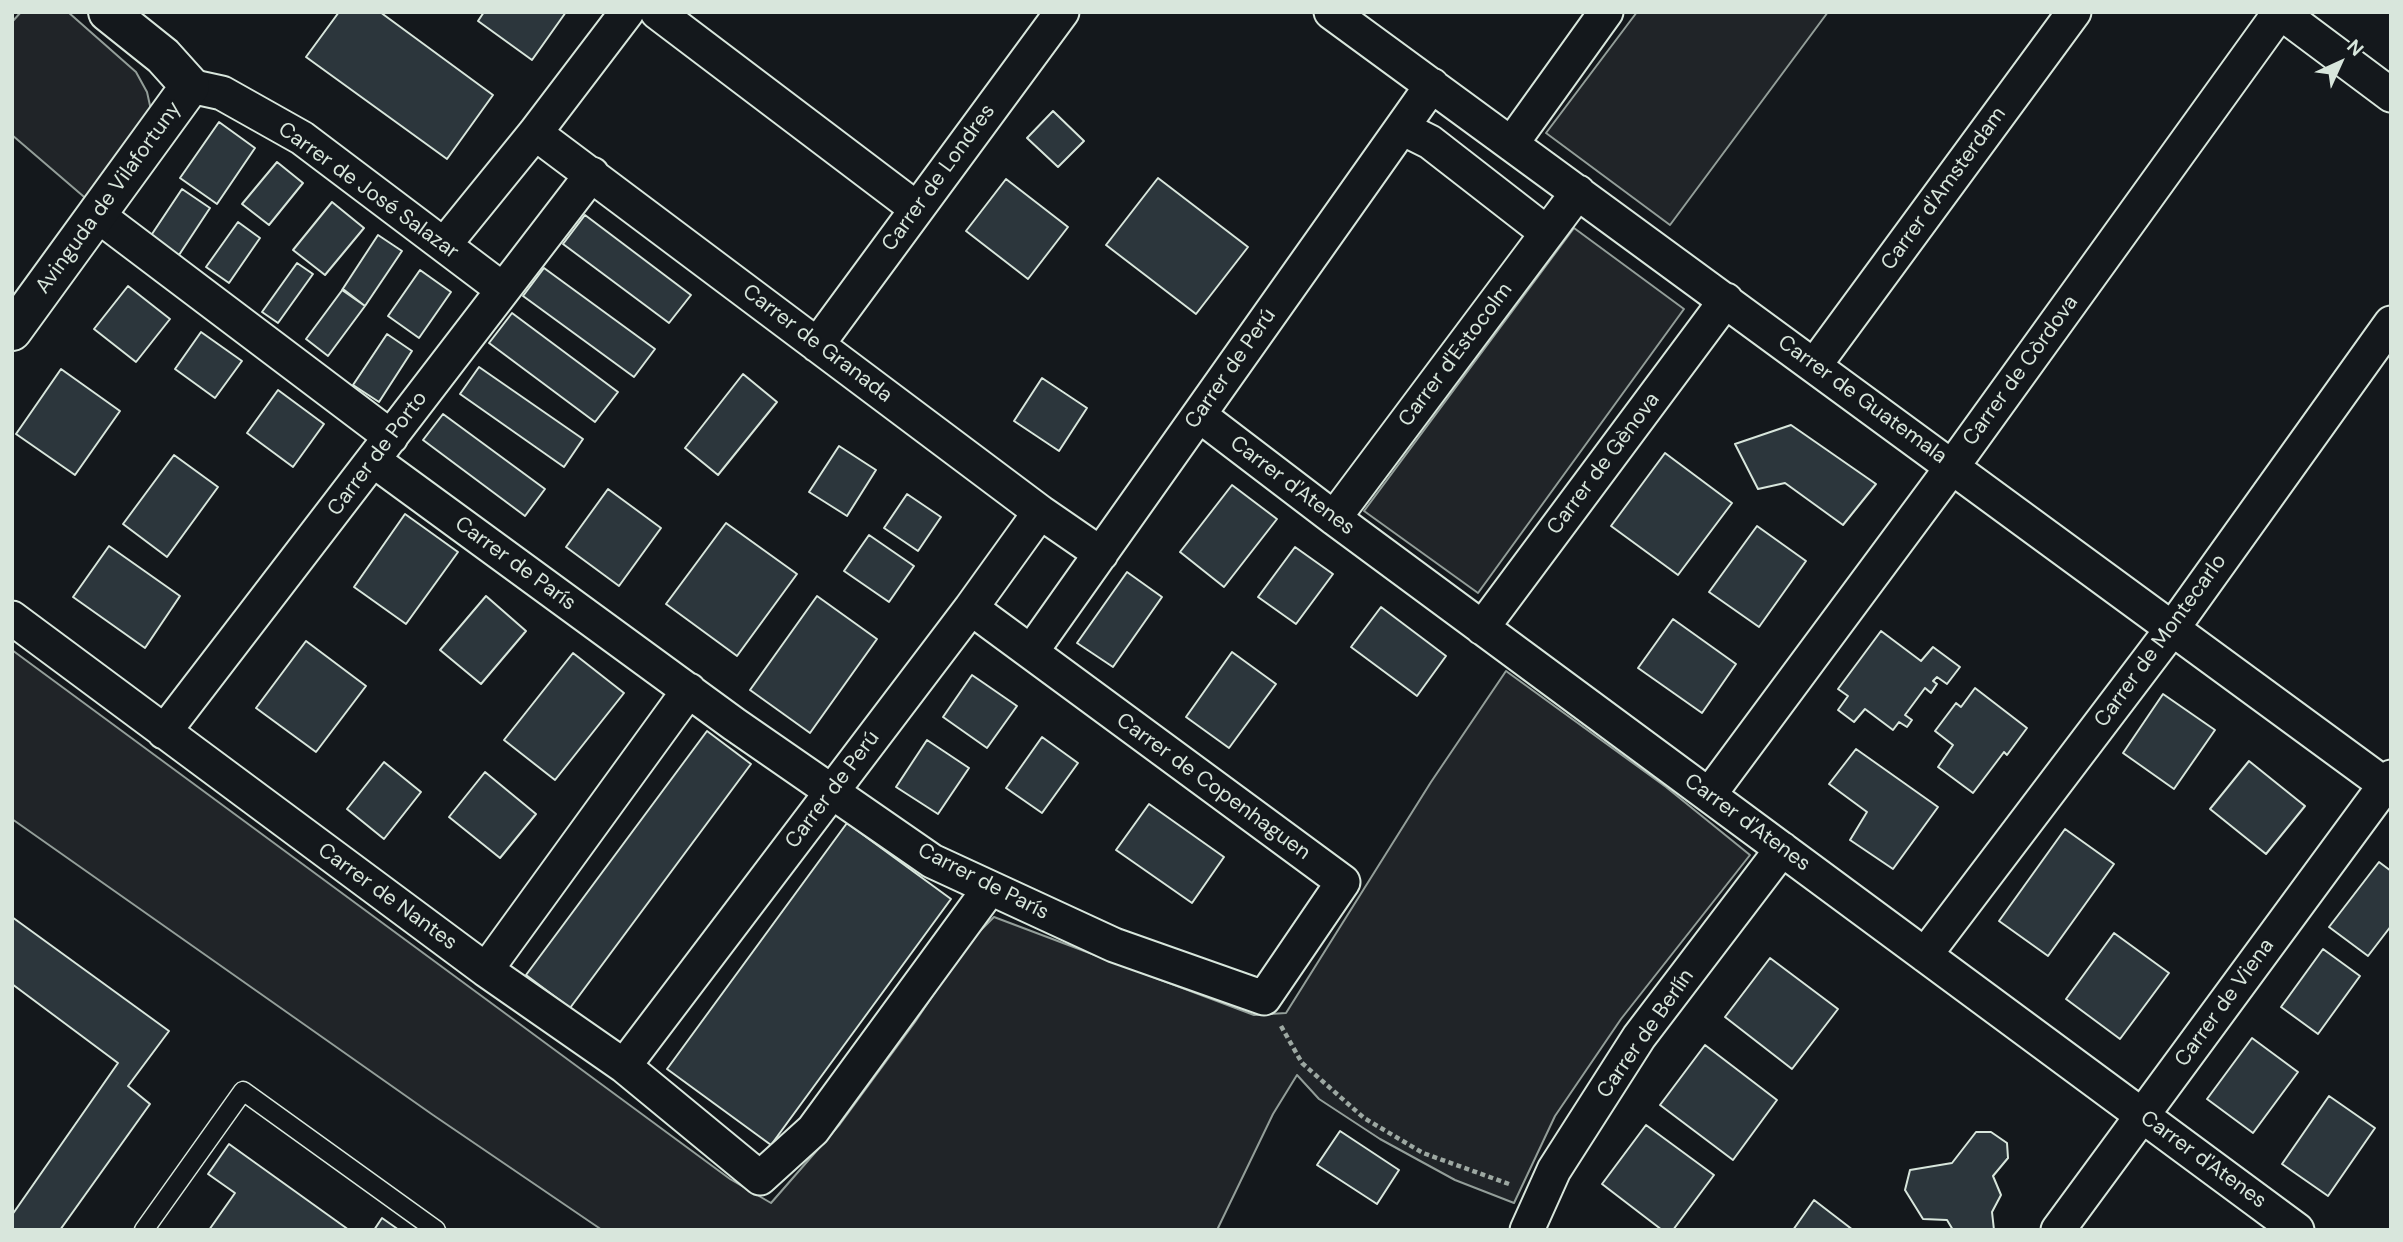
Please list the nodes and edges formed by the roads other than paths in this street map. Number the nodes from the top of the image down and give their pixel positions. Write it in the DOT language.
graph roads {
  1 [pos="108,12"];
  2 [pos="628,12"];
  3 [pos="657,12"];
  4 [pos="1062,12"];
  5 [pos="1331,12"];
  6 [pos="1606,12"];
  7 [pos="2074,12"];
  8 [pos="2280,12"];
  9 [pos="1432,85"];
  10 [pos="190,86"];
  11 [pos="2391,95"];
  12 [pos="1402,128"];
  13 [pos="535,134"];
  14 [pos="1512,143"];
  15 [pos="592,174"];
  16 [pos="1578,191"];
  17 [pos="917,209"];
  18 [pos="96,214"];
  19 [pos="1547,233"];
  20 [pos="444,245"];
  21 [pos="502,289"];
  22 [pos="1726,300"];
  23 [pos="2391,323"];
  24 [pos="12,331"];
  25 [pos="817,345"];
  26 [pos="1814,366"];
  27 [pos="1199,415"];
  28 [pos="382,449"];
  29 [pos="1952,467"];
  30 [pos="1040,512"];
  31 [pos="1334,517"];
  32 [pos="1101,554"];
  33 [pos="971,608"];
  34 [pos="12,618"];
  35 [pos="1482,628"];
  36 [pos="2172,629"];
  37 [pos="1031,652"];
  38 [pos="689,691"];
  39 [pos="164,733"];
  40 [pos="2389,784"];
  41 [pos="832,792"];
  42 [pos="1709,795"];
  43 [pos="1782,849"];
  44 [pos="990,888"];
  45 [pos="1925,955"];
  46 [pos="486,970"];
  47 [pos="1264,998"];
  48 [pos="624,1066"];
  49 [pos="2143,1115"];
  50 [pos="2254,1215"];
  51 [pos="144,1230"];
  52 [pos="436,1230"];
  53 [pos="1527,1230"];
  54 [pos="2058,1230"];
  55 [pos="2297,1230"];
  1 -- 10 [label="street, Avinguda de Vilafortuny"];
  2 -- 13 [label="street"];
  3 -- 17 [label="street"];
  4 -- 17 [label="street, Carrer de Londres"];
  5 -- 9 [label="street, Carrer de Guatemala"];
  6 -- 14 [label="street"];
  7 -- 26 [label="street, Carrer d'Amsterdam"];
  8 -- 11 [label="street"];
  8 -- 29 [label="street, Carrer de Còrdova"];
  9 -- 12 [label="street, Carrer de Perú"];
  9 -- 14 [label="street, Carrer de Guatemala"];
  10 -- 18 [label="street, Avinguda de Vilafortuny"];
  10 -- 20 [label="street, Carrer de José Salazar"];
  12 -- 19 [label="street"];
  12 -- 27 [label="street, Carrer de Perú"];
  13 -- 15 [label="street, Carrer de Granada"];
  13 -- 20 [label="street"];
  14 -- 16 [label="street, Carrer de Guatemala"];
  15 -- 21 [label="street, Carrer de Porto"];
  15 -- 25 [label="street, Carrer de Granada"];
  16 -- 19 [label="street, Carrer d'Estocolm"];
  16 -- 22 [label="street, Carrer de Guatemala"];
  17 -- 25 [label="street, Carrer de Londres"];
  18 -- 24 [label="street, Avinguda de Vilafortuny"];
  18 -- 28 [label="street, Carrer de París"];
  19 -- 31 [label="street, Carrer d'Estocolm"];
  20 -- 21 [label="street, Carrer de José Salazar"];
  21 -- 28 [label="street, Carrer de Porto"];
  22 -- 26 [label="street, Carrer de Guatemala"];
  22 -- 35 [label="street, Carrer de Gènova"];
  23 -- 36 [label="street, Carrer de Montecarlo"];
  25 -- 30 [label="street, Carrer de Granada"];
  26 -- 29 [label="street, Carrer de Guatemala"];
  27 -- 31 [label="street, Carrer d'Atenes"];
  27 -- 32 [label="street, Carrer de Perú"];
  28 -- 38 [label="street, Carrer de París"];
  28 -- 39 [label="street, Carrer de Porto"];
  29 -- 36 [label="street, Carrer de Guatemala"];
  29 -- 42 [label="street, Carrer de Còrdova"];
  30 -- 32 [label="street, Carrer de Granada"];
  30 -- 33 [label="street, Carrer de Perú"];
  31 -- 35 [label="street, Carrer d'Atenes"];
  32 -- 37 [label="street, Carrer de Perú"];
  33 -- 37 [label="street, Carrer de Copenhaguen"];
  33 -- 41 [label="street, Carrer de Perú"];
  34 -- 39 [label="street, Carrer de Nantes"];
  35 -- 42 [label="street, Carrer d'Atenes"];
  36 -- 40 [label="street, Carrer de Guatemala"];
  36 -- 45 [label="street, Carrer de Montecarlo"];
  37 -- 47 [label="street, Carrer de Copenhaguen"];
  38 -- 41 [label="street, Carrer de París"];
  38 -- 46 [label="street"];
  39 -- 46 [label="street, Carrer de Nantes"];
  40 -- 49 [label="street, Carrer de Viena"];
  41 -- 44 [label="street, Carrer de París"];
  41 -- 48 [label="street, Carrer de Perú"];
  42 -- 43 [label="street, Carrer d'Atenes"];
  43 -- 45 [label="street, Carrer d'Atenes"];
  43 -- 53 [label="street, Carrer de Berlín"];
  44 -- 47 [label="street, Carrer de París"];
  44 -- 48 [label="street, Carrer de Nantes"];
  45 -- 49 [label="street, Carrer d'Atenes"];
  46 -- 48 [label="street, Carrer de Nantes"];
  49 -- 50 [label="street, Carrer d'Atenes"];
  49 -- 54 [label="street, Carrer de Viena"];
  50 -- 55 [label="street, Carrer d'Atenes"];
  51 -- 52 [label="lane"];
}
